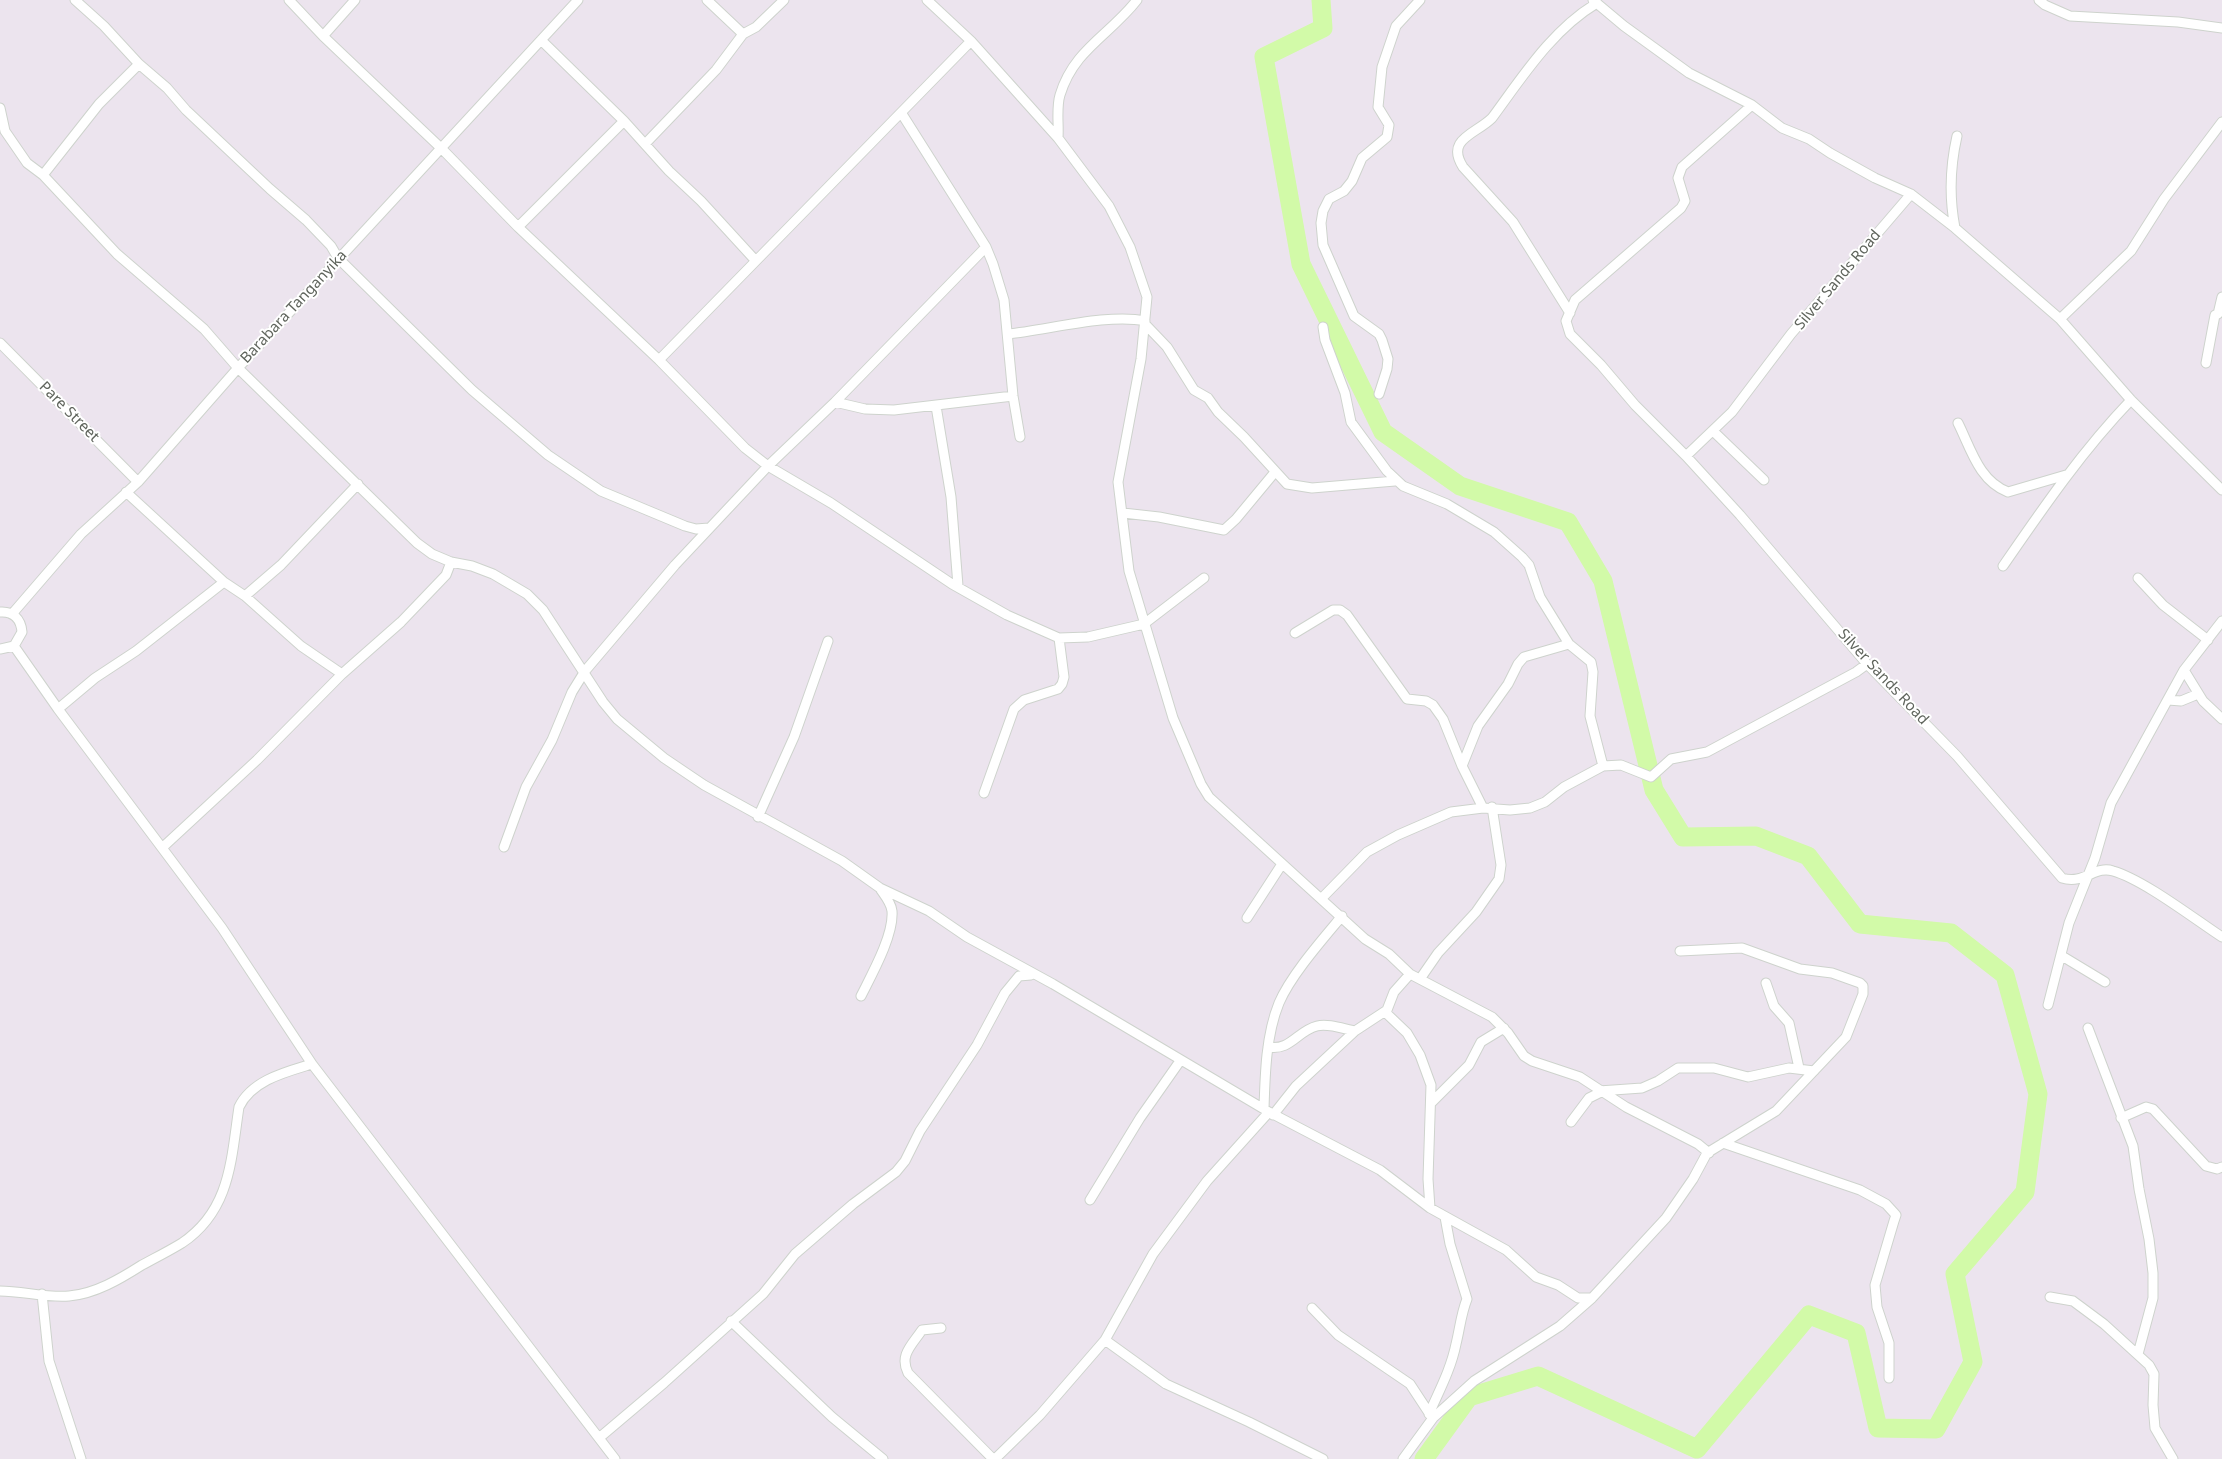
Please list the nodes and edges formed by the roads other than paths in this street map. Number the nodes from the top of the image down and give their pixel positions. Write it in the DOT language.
graph roads {
  1 [pos="75,0"];
  2 [pos="289,0"];
  3 [pos="355,0"];
  4 [pos="578,0"];
  5 [pos="707,0"];
  6 [pos="784,0"];
  7 [pos="927,0"];
  8 [pos="1136,0"];
  9 [pos="1420,0"];
  10 [pos="2039,0"];
  11 [pos="1595,1"];
  12 [pos="2222,28"];
  13 [pos="743,34"];
  14 [pos="323,36"];
  15 [pos="541,40"];
  16 [pos="970,41"];
  17 [pos="139,64"];
  18 [pos="1752,105"];
  19 [pos="0,108"];
  20 [pos="902,114"];
  21 [pos="624,121"];
  22 [pos="2222,122"];
  23 [pos="3,132"];
  24 [pos="1956,136"];
  25 [pos="1058,138"];
  26 [pos="645,144"];
  27 [pos="442,149"];
  28 [pos="43,175"];
  29 [pos="1911,194"];
  30 [pos="518,226"];
  31 [pos="1955,228"];
  32 [pos="986,247"];
  33 [pos="338,258"];
  34 [pos="755,260"];
  35 [pos="2222,298"];
  36 [pos="1568,317"];
  37 [pos="2060,318"];
  38 [pos="1145,322"];
  39 [pos="1323,327"];
  40 [pos="1008,334"];
  41 [pos="0,342"];
  42 [pos="659,360"];
  43 [pos="2206,363"];
  44 [pos="238,368"];
  45 [pos="1379,394"];
  46 [pos="1013,396"];
  47 [pos="2131,400"];
  48 [pos="835,402"];
  49 [pos="936,406"];
  50 [pos="1958,423"];
  51 [pos="1713,431"];
  52 [pos="1020,437"];
  53 [pos="1686,456"];
  54 [pos="768,466"];
  55 [pos="1275,472"];
  56 [pos="2066,475"];
  57 [pos="1764,480"];
  58 [pos="1395,481"];
  59 [pos="138,482"];
  60 [pos="358,484"];
  61 [pos="2222,490"];
  62 [pos="126,492"];
  63 [pos="1123,513"];
  64 [pos="709,528"];
  65 [pos="451,562"];
  66 [pos="2003,566"];
  67 [pos="1204,578"];
  68 [pos="2138,578"];
  69 [pos="224,582"];
  70 [pos="958,586"];
  71 [pos="245,596"];
  72 [pos="0,612"];
  73 [pos="12,614"];
  74 [pos="2222,622"];
  75 [pos="1144,624"];
  76 [pos="1295,633"];
  77 [pos="1059,638"];
  78 [pos="2208,640"];
  79 [pos="828,641"];
  80 [pos="1569,644"];
  81 [pos="14,646"];
  82 [pos="0,649"];
  83 [pos="1867,664"];
  84 [pos="2184,670"];
  85 [pos="585,671"];
  86 [pos="342,674"];
  87 [pos="2198,694"];
  88 [pos="2168,700"];
  89 [pos="58,709"];
  90 [pos="2222,719"];
  91 [pos="1462,766"];
  92 [pos="1603,766"];
  93 [pos="984,793"];
  94 [pos="1488,808"];
  95 [pos="758,817"];
  96 [pos="163,847"];
  97 [pos="504,847"];
  98 [pos="1282,864"];
  99 [pos="2089,876"];
  100 [pos="880,888"];
  101 [pos="1322,898"];
  102 [pos="1342,916"];
  103 [pos="1247,918"];
  104 [pos="2222,937"];
  105 [pos="1680,951"];
  106 [pos="2062,956"];
  107 [pos="1410,974"];
  108 [pos="1036,976"];
  109 [pos="1420,980"];
  110 [pos="2105,982"];
  111 [pos="1766,983"];
  112 [pos="861,996"];
  113 [pos="2048,1005"];
  114 [pos="1385,1012"];
  115 [pos="1504,1028"];
  116 [pos="2088,1028"];
  117 [pos="1355,1031"];
  118 [pos="1268,1047"];
  119 [pos="1180,1061"];
  120 [pos="312,1064"];
  121 [pos="1800,1068"];
  122 [pos="1814,1071"];
  123 [pos="1600,1091"];
  124 [pos="1432,1102"];
  125 [pos="1268,1112"];
  126 [pos="2121,1118"];
  127 [pos="1571,1122"];
  128 [pos="1723,1143"];
  129 [pos="1709,1153"];
  130 [pos="2222,1167"];
  131 [pos="1090,1200"];
  132 [pos="1430,1208"];
  133 [pos="1445,1217"];
  134 [pos="0,1291"];
  135 [pos="42,1294"];
  136 [pos="2050,1297"];
  137 [pos="1592,1298"];
  138 [pos="1312,1308"];
  139 [pos="731,1321"];
  140 [pos="941,1328"];
  141 [pos="1105,1340"];
  142 [pos="2138,1354"];
  143 [pos="1888,1378"];
  144 [pos="1431,1416"];
  145 [pos="599,1438"];
  146 [pos="81,1459"];
  147 [pos="615,1459"];
  148 [pos="883,1459"];
  149 [pos="994,1459"];
  150 [pos="1323,1459"];
  151 [pos="1403,1459"];
  152 [pos="2172,1459"];
  1 -- 17 [label="street"];
  2 -- 14 [label="street"];
  3 -- 14 [label="street"];
  4 -- 15 [label="street, Barabara Tanganyika"];
  5 -- 13 [label="street"];
  6 -- 13 [label="street"];
  7 -- 16 [label="street"];
  8 -- 25 [label="street"];
  9 -- 45 [label="street"];
  10 -- 12 [label="street"];
  11 -- 18 [label="street"];
  11 -- 36 [label="street, Silver Sands Road"];
  13 -- 26 [label="street"];
  14 -- 27 [label="street"];
  15 -- 21 [label="street"];
  15 -- 27 [label="street, Barabara Tanganyika"];
  16 -- 20 [label="street"];
  16 -- 25 [label="street"];
  17 -- 28 [label="street"];
  17 -- 33 [label="street"];
  18 -- 29 [label="street"];
  18 -- 36 [label="street"];
  19 -- 23 [label="street"];
  20 -- 32 [label="street"];
  20 -- 34 [label="street"];
  21 -- 26 [label="street"];
  21 -- 30 [label="street"];
  22 -- 37 [label="street"];
  23 -- 28 [label="street"];
  24 -- 31 [label="street"];
  25 -- 38 [label="street"];
  26 -- 34 [label="street"];
  27 -- 30 [label="street"];
  27 -- 33 [label="street, Barabara Tanganyika"];
  28 -- 44 [label="street"];
  29 -- 31 [label="street"];
  29 -- 51 [label="street, Silver Sands Road"];
  30 -- 42 [label="street"];
  31 -- 37 [label="street"];
  32 -- 40 [label="street"];
  32 -- 48 [label="street"];
  33 -- 44 [label="street, Barabara Tanganyika"];
  33 -- 64 [label="street"];
  34 -- 42 [label="street"];
  35 -- 43 [label="street"];
  36 -- 53 [label="street, Silver Sands Road"];
  37 -- 47 [label="street"];
  38 -- 40 [label="street"];
  38 -- 55 [label="street"];
  38 -- 63 [label="street"];
  39 -- 58 [label="street"];
  40 -- 46 [label="street"];
  41 -- 59 [label="street, Pare Street"];
  42 -- 54 [label="street"];
  44 -- 59 [label="street, Barabara Tanganyika"];
  44 -- 60 [label="street"];
  46 -- 49 [label="street"];
  46 -- 52 [label="street"];
  47 -- 56 [label="street"];
  47 -- 61 [label="street"];
  48 -- 49 [label="street"];
  48 -- 54 [label="street"];
  49 -- 70 [label="street"];
  50 -- 56 [label="street"];
  51 -- 53 [label="street, Silver Sands Road"];
  51 -- 57 [label="street"];
  53 -- 83 [label="street, Silver Sands Road"];
  54 -- 64 [label="street"];
  54 -- 70 [label="street"];
  55 -- 58 [label="street"];
  55 -- 63 [label="street"];
  56 -- 66 [label="street"];
  58 -- 80 [label="street"];
  59 -- 62 [label="street, Barabara Tanganyika"];
  60 -- 65 [label="street"];
  60 -- 71 [label="street"];
  62 -- 69 [label="street"];
  62 -- 73 [label="street, Barabara Tanganyika"];
  63 -- 75 [label="street"];
  64 -- 85 [label="street"];
  65 -- 85 [label="street"];
  65 -- 86 [label="street"];
  67 -- 75 [label="street"];
  68 -- 78 [label="street"];
  69 -- 71 [label="street"];
  69 -- 89 [label="street"];
  70 -- 77 [label="street"];
  71 -- 86 [label="street"];
  72 -- 73 [label="street"];
  73 -- 81 [label="street"];
  74 -- 78 [label="street"];
  75 -- 77 [label="street"];
  75 -- 98 [label="street"];
  76 -- 91 [label="street"];
  77 -- 93 [label="street"];
  78 -- 84 [label="street"];
  79 -- 95 [label="street"];
  80 -- 91 [label="street"];
  80 -- 92 [label="street"];
  81 -- 82 [label="street"];
  81 -- 89 [label="street"];
  83 -- 92 [label="street"];
  83 -- 99 [label="street, Silver Sands Road"];
  84 -- 87 [label="street"];
  84 -- 88 [label="street"];
  85 -- 95 [label="street"];
  85 -- 97 [label="street"];
  86 -- 96 [label="street"];
  87 -- 88 [label="street"];
  87 -- 90 [label="street"];
  88 -- 99 [label="street"];
  89 -- 96 [label="street"];
  91 -- 94 [label="street"];
  92 -- 94 [label="street"];
  94 -- 101 [label="street"];
  94 -- 109 [label="street"];
  95 -- 100 [label="street"];
  96 -- 120 [label="street"];
  98 -- 101 [label="street"];
  98 -- 103 [label="street"];
  99 -- 104 [label="street, Silver Sands Road"];
  99 -- 106 [label="street"];
  100 -- 108 [label="street"];
  100 -- 112 [label="street"];
  101 -- 102 [label="street"];
  102 -- 107 [label="street"];
  102 -- 118 [label="street"];
  105 -- 122 [label="street"];
  106 -- 110 [label="street"];
  106 -- 113 [label="street"];
  107 -- 109 [label="street"];
  107 -- 114 [label="street"];
  108 -- 119 [label="street"];
  108 -- 139 [label="street"];
  109 -- 115 [label="street"];
  111 -- 121 [label="street"];
  114 -- 117 [label="street"];
  114 -- 124 [label="street"];
  115 -- 123 [label="street"];
  115 -- 124 [label="street"];
  116 -- 126 [label="street"];
  117 -- 118 [label="street"];
  117 -- 125 [label="street"];
  118 -- 125 [label="street"];
  119 -- 125 [label="street"];
  119 -- 131 [label="street"];
  120 -- 135 [label="street"];
  120 -- 145 [label="street"];
  121 -- 122 [label="street"];
  121 -- 123 [label="street"];
  122 -- 128 [label="street"];
  123 -- 127 [label="street"];
  123 -- 129 [label="street"];
  124 -- 132 [label="street"];
  125 -- 132 [label="street"];
  125 -- 141 [label="street"];
  126 -- 130 [label="street"];
  126 -- 142 [label="street"];
  128 -- 129 [label="street"];
  128 -- 143 [label="street"];
  129 -- 137 [label="street"];
  132 -- 133 [label="street"];
  133 -- 137 [label="street"];
  133 -- 144 [label="street"];
  134 -- 135 [label="street"];
  135 -- 146 [label="street"];
  136 -- 142 [label="street"];
  137 -- 144 [label="street"];
  138 -- 144 [label="street"];
  139 -- 145 [label="street"];
  139 -- 148 [label="street"];
  140 -- 149 [label="street"];
  141 -- 149 [label="street"];
  141 -- 150 [label="street"];
  142 -- 152 [label="street"];
  144 -- 151 [label="street"];
  145 -- 147 [label="street"];
}
